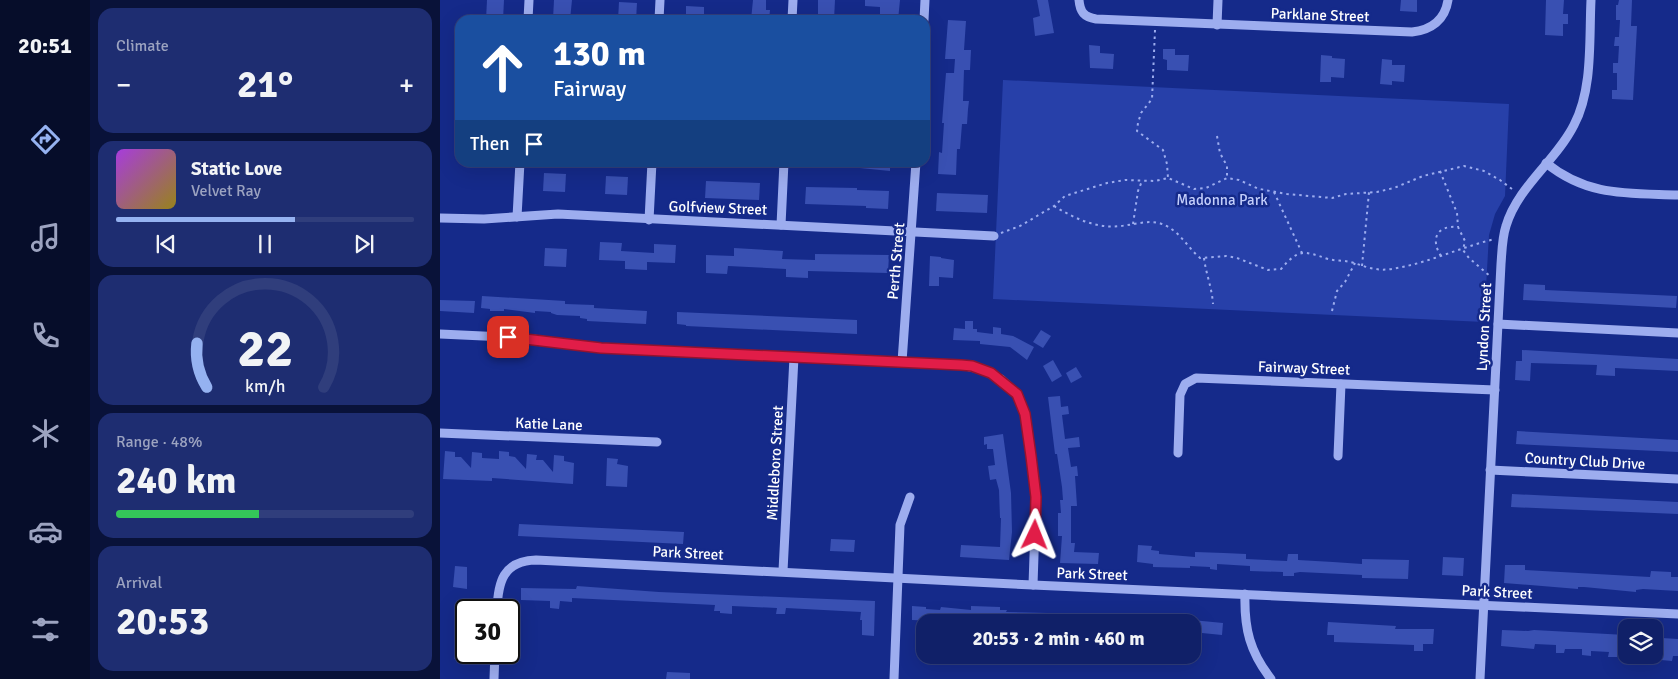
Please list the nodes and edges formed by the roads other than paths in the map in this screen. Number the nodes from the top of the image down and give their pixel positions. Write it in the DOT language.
graph roads {
  1 [pos="528,0"];
  2 [pos="660,0"];
  3 [pos="793,0"];
  4 [pos="925,0"];
  5 [pos="1079,0"];
  6 [pos="1218,0"];
  7 [pos="1448,0"];
  8 [pos="1591,0"];
  9 [pos="528,15"];
  10 [pos="659,15"];
  11 [pos="792,15"];
  12 [pos="924,15"];
  13 [pos="1217,25"];
  14 [pos="1546,163"];
  15 [pos="520,167"];
  16 [pos="652,167"];
  17 [pos="784,167"];
  18 [pos="916,167"];
  19 [pos="1678,195"];
  20 [pos="517,217"];
  21 [pos="440,218"];
  22 [pos="649,220"];
  23 [pos="780,225"];
  24 [pos="911,231"];
  25 [pos="994,236"];
  26 [pos="1498,324"];
  27 [pos="1678,333"];
  28 [pos="440,334"];
  29 [pos="794,357"];
  30 [pos="902,362"];
  31 [pos="1341,384"];
  32 [pos="1495,390"];
  33 [pos="440,433"];
  34 [pos="657,442"];
  35 [pos="1178,453"];
  36 [pos="1338,456"];
  37 [pos="1490,470"];
  38 [pos="1678,479"];
  39 [pos="910,497"];
  40 [pos="783,571"];
  41 [pos="898,578"];
  42 [pos="1033,585"];
  43 [pos="1245,594"];
  44 [pos="498,599"];
  45 [pos="1484,605"];
  46 [pos="1678,614"];
  47 [pos="495,664"];
  48 [pos="494,679"];
  49 [pos="894,679"];
  50 [pos="1271,679"];
  51 [pos="1480,679"];
  1 -- 9 [label="street"];
  2 -- 10 [label="street"];
  3 -- 11 [label="street"];
  4 -- 12 [label="street"];
  5 -- 13 [label="street, Parklane Street"];
  6 -- 13 [label="street"];
  7 -- 13 [label="street, Parklane Street"];
  8 -- 14 [label="street, Lyndon Street"];
  14 -- 19 [label="street"];
  14 -- 26 [label="street, Lyndon Street"];
  15 -- 20 [label="street"];
  16 -- 22 [label="street"];
  17 -- 23 [label="street"];
  18 -- 24 [label="street, Perth Street"];
  20 -- 21 [label="street, Golfview Street"];
  20 -- 22 [label="street, Golfview Street"];
  22 -- 23 [label="street, Golfview Street"];
  23 -- 24 [label="street, Golfview Street"];
  24 -- 25 [label="street, Golfview Street"];
  24 -- 30 [label="street, Perth Street"];
  26 -- 27 [label="street"];
  26 -- 32 [label="street, Lyndon Street"];
  28 -- 29 [label="street"];
  29 -- 30 [label="street"];
  29 -- 40 [label="street, Middleboro Street"];
  30 -- 42 [label="street"];
  31 -- 32 [label="street, Fairway Street"];
  31 -- 35 [label="street, Fairway Street"];
  31 -- 36 [label="street"];
  32 -- 37 [label="street, Lyndon Street"];
  33 -- 34 [label="street, Katie Lane"];
  37 -- 38 [label="street, Country Club Drive"];
  37 -- 45 [label="street, Lyndon Street"];
  39 -- 41 [label="street"];
  40 -- 41 [label="street, Park Street"];
  40 -- 44 [label="street, Park Street"];
  41 -- 42 [label="street, Park Street"];
  41 -- 49 [label="street"];
  42 -- 43 [label="street, Park Street"];
  43 -- 45 [label="street, Park Street"];
  43 -- 50 [label="street"];
  45 -- 46 [label="street, Park Street"];
  45 -- 51 [label="street, Lyndon Street"];
  47 -- 48 [label="street"];
}
